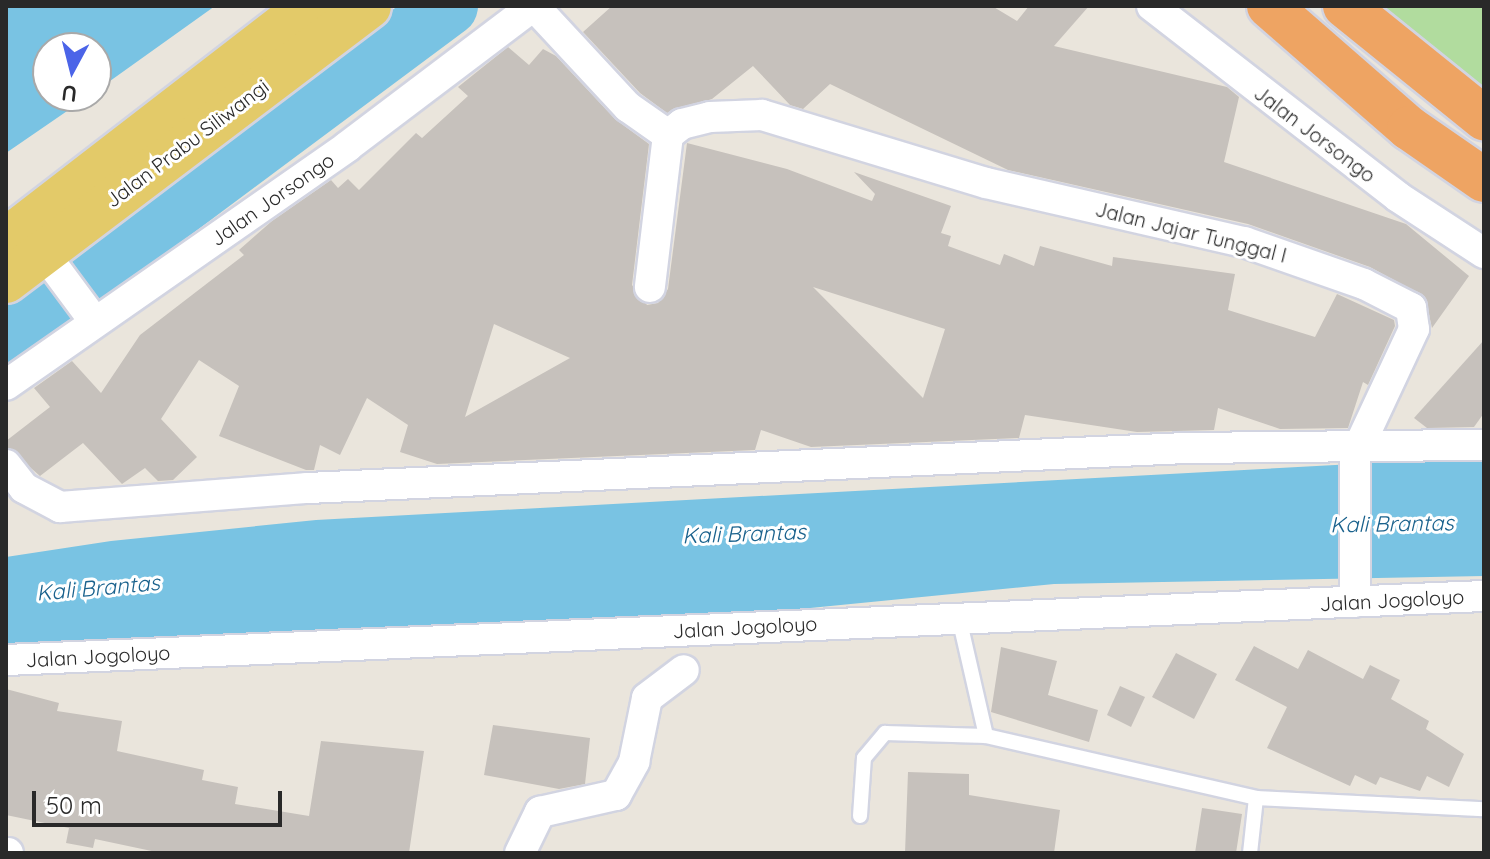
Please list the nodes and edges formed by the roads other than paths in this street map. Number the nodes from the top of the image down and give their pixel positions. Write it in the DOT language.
graph roads {
  1 [pos="309,6"];
  2 [pos="369,6"];
  3 [pos="534,6"];
  4 [pos="1152,6"];
  5 [pos="1269,6"];
  6 [pos="1345,6"];
  7 [pos="1484,118"];
  8 [pos="668,135"];
  9 [pos="1484,180"];
  10 [pos="32,250"];
  11 [pos="1484,253"];
  12 [pos="6,281"];
  13 [pos="650,287"];
  14 [pos="92,318"];
  15 [pos="6,385"];
  16 [pos="1484,445"];
  17 [pos="1357,450"];
  18 [pos="6,465"];
  19 [pos="1355,594"];
  20 [pos="1484,596"];
  21 [pos="959,617"];
  22 [pos="6,660"];
  23 [pos="684,670"];
  24 [pos="986,736"];
  25 [pos="1256,798"];
  26 [pos="1484,809"];
  27 [pos="860,816"];
  28 [pos="520,853"];
  29 [pos="1250,853"];
  1 -- 10 [label="main road, Jalan Prabu Siliwangi"];
  2 -- 10 [label="main road, Jalan Prabu Siliwangi"];
  3 -- 8 [label="street"];
  3 -- 14 [label="street, Jalan Jorsongo"];
  4 -- 11 [label="street, Jalan Jorsongo"];
  5 -- 9 [label="highway"];
  6 -- 7 [label="highway"];
  8 -- 13 [label="street"];
  8 -- 17 [label="street, Jalan Jajar Tunggal I"];
  10 -- 12 [label="main road, Jalan Prabu Siliwangi"];
  10 -- 14 [label="street"];
  14 -- 15 [label="street, Jalan Jorsongo"];
  16 -- 17 [label="street"];
  17 -- 18 [label="street"];
  17 -- 19 [label="street, Jalan Jajar Tunggal I"];
  19 -- 20 [label="street, Jalan Jogoloyo"];
  19 -- 21 [label="street, Jalan Jogoloyo"];
  21 -- 22 [label="street, Jalan Jogoloyo"];
  21 -- 24 [label="lane"];
  23 -- 28 [label="street"];
  24 -- 25 [label="lane"];
  24 -- 27 [label="lane"];
  25 -- 26 [label="lane"];
  25 -- 29 [label="lane"];
}
